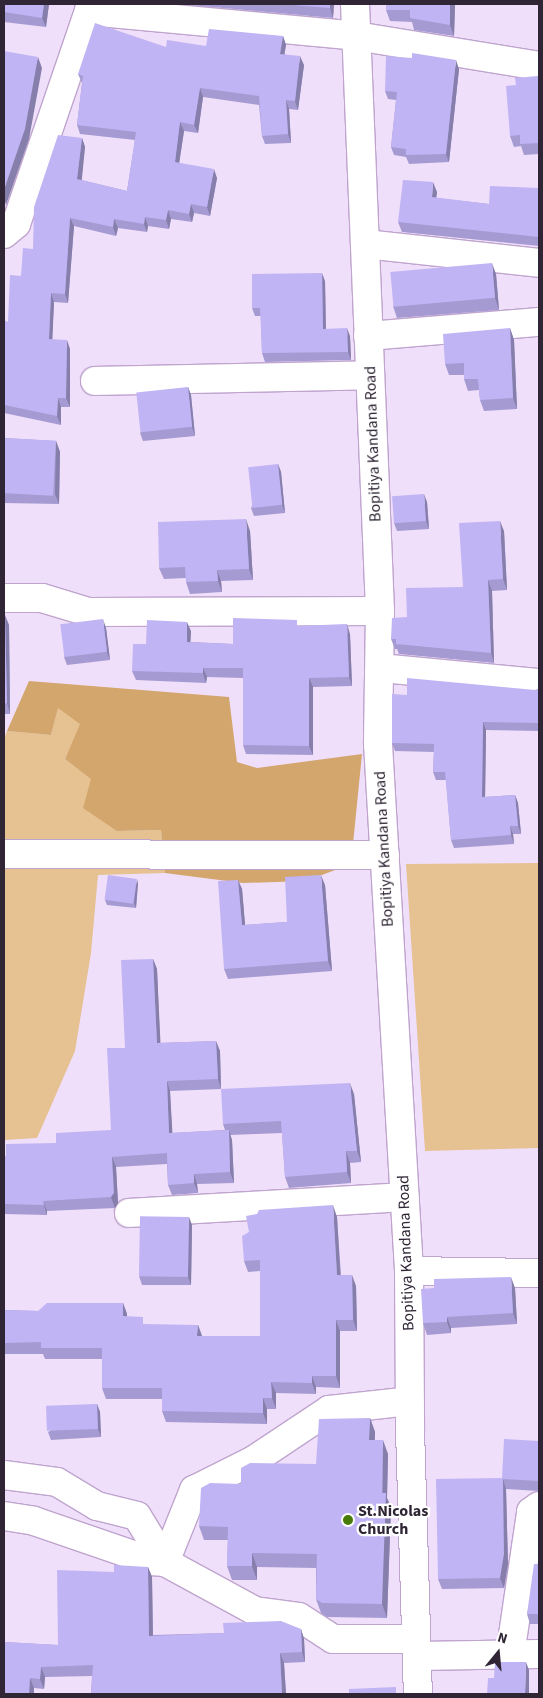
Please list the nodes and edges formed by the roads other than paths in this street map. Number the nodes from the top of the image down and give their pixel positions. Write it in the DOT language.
graph roads {
  1 [pos="355,4"];
  2 [pos="356,36"];
  3 [pos="539,66"];
  4 [pos="4,234"];
  5 [pos="365,244"];
  6 [pos="539,263"];
  7 [pos="539,322"];
  8 [pos="368,336"];
  9 [pos="370,376"];
  10 [pos="95,381"];
  11 [pos="4,598"];
  12 [pos="380,611"];
  13 [pos="380,668"];
  14 [pos="539,683"];
  15 [pos="4,854"];
  16 [pos="385,855"];
  17 [pos="405,1197"];
  18 [pos="129,1213"];
  19 [pos="410,1271"];
  20 [pos="539,1273"];
  21 [pos="410,1401"];
  22 [pos="4,1475"];
  23 [pos="539,1506"];
  24 [pos="4,1516"];
  25 [pos="166,1562"];
  26 [pos="416,1648"];
  27 [pos="539,1654"];
  28 [pos="510,1655"];
  29 [pos="418,1694"];
  1 -- 2 [label="street, Bopitiya Kandana Road"];
  2 -- 3 [label="street"];
  2 -- 4 [label="street"];
  2 -- 5 [label="street, Bopitiya Kandana Road"];
  5 -- 6 [label="street"];
  5 -- 8 [label="street, Bopitiya Kandana Road"];
  7 -- 8 [label="street"];
  8 -- 9 [label="street, Bopitiya Kandana Road"];
  9 -- 10 [label="street"];
  9 -- 12 [label="street, Bopitiya Kandana Road"];
  11 -- 12 [label="street"];
  12 -- 13 [label="street, Bopitiya Kandana Road"];
  13 -- 14 [label="street"];
  13 -- 16 [label="street, Bopitiya Kandana Road"];
  15 -- 16 [label="street"];
  16 -- 17 [label="street, Bopitiya Kandana Road"];
  17 -- 18 [label="street"];
  17 -- 19 [label="street, Bopitiya Kandana Road"];
  19 -- 20 [label="street"];
  19 -- 21 [label="street, Bopitiya Kandana Road"];
  21 -- 25 [label="street"];
  21 -- 26 [label="street, Bopitiya Kandana Road"];
  22 -- 25 [label="street"];
  23 -- 28 [label="street"];
  24 -- 25 [label="street"];
  25 -- 26 [label="street"];
  26 -- 28 [label="street"];
  26 -- 29 [label="street, Bopitiya Kandana Road"];
  27 -- 28 [label="street"];
}
